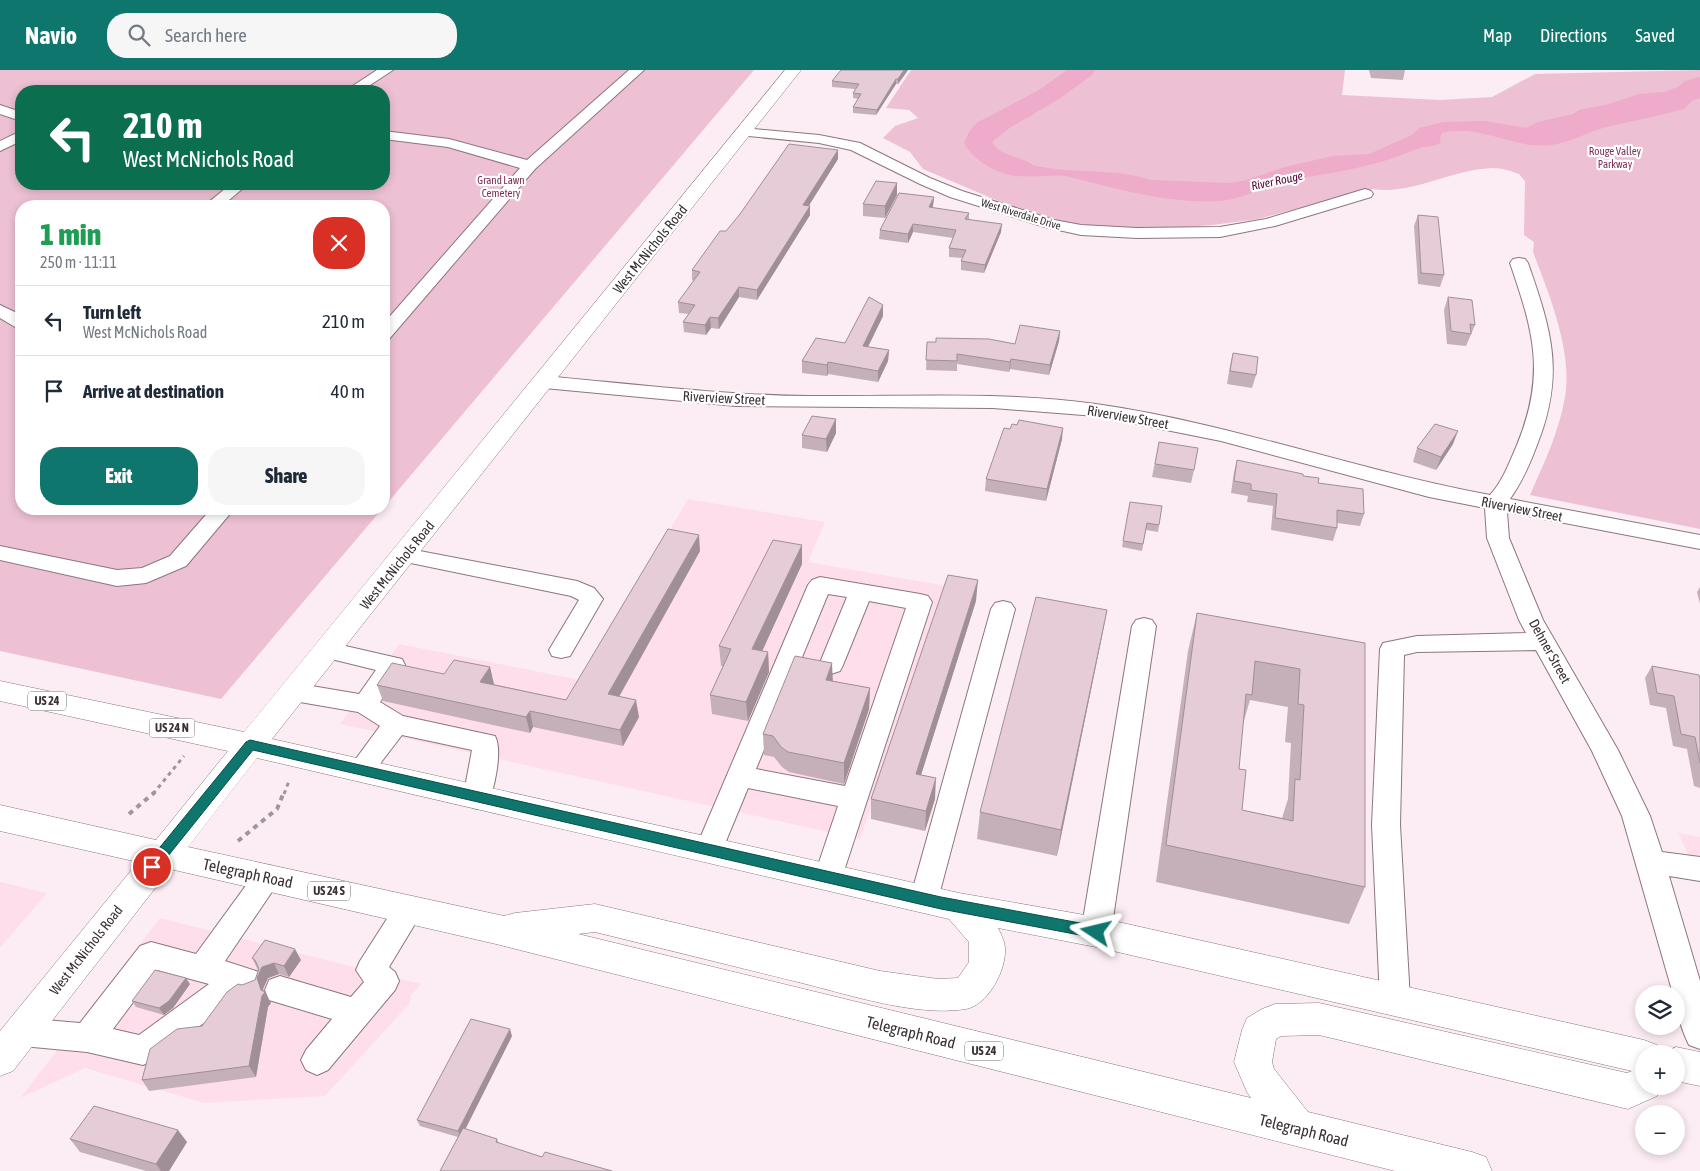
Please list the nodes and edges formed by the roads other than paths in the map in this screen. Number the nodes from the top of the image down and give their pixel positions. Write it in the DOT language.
graph roads {
  1 [pos="386,70"];
  2 [pos="637,70"];
  3 [pos="793,70"];
  4 [pos="362,85"];
  5 [pos="0,109"];
  6 [pos="15,115"];
  7 [pos="744,132"];
  8 [pos="390,136"];
  9 [pos="15,139"];
  10 [pos="0,147"];
  11 [pos="530,166"];
  12 [pos="232,190"];
  13 [pos="1365,194"];
  14 [pos="220,200"];
  15 [pos="1520,263"];
  16 [pos="0,310"];
  17 [pos="15,319"];
  18 [pos="390,327"];
  19 [pos="544,382"];
  20 [pos="1495,503"];
  21 [pos="218,515"];
  22 [pos="1700,542"];
  23 [pos="0,553"];
  24 [pos="404,555"];
  25 [pos="861,592"];
  26 [pos="1003,609"];
  27 [pos="1144,626"];
  28 [pos="1543,641"];
  29 [pos="328,650"];
  30 [pos="561,650"];
  31 [pos="831,665"];
  32 [pos="0,691"];
  33 [pos="294,692"];
  34 [pos="365,704"];
  35 [pos="0,708"];
  36 [pos="94,712"];
  37 [pos="396,724"];
  38 [pos="250,745"];
  39 [pos="360,771"];
  40 [pos="740,776"];
  41 [pos="477,798"];
  42 [pos="855,799"];
  43 [pos="0,818"];
  44 [pos="709,850"];
  45 [pos="162,854"];
  46 [pos="1651,862"];
  47 [pos="1700,869"];
  48 [pos="268,877"];
  49 [pos="828,877"];
  50 [pos="924,899"];
  51 [pos="959,907"];
  52 [pos="408,909"];
  53 [pos="496,929"];
  54 [pos="1096,932"];
  55 [pos="202,969"];
  56 [pos="280,990"];
  57 [pos="1395,1000"];
  58 [pos="358,1013"];
  59 [pos="22,1032"];
  60 [pos="87,1038"];
  61 [pos="1635,1054"];
  62 [pos="0,1059"];
  63 [pos="317,1060"];
  64 [pos="1687,1060"];
  65 [pos="1635,1088"];
  66 [pos="1298,1129"];
  67 [pos="1414,1164"];
  68 [pos="1472,1171"];
  1 -- 4 [label="street"];
  2 -- 11 [label="street"];
  3 -- 7 [label="main road, West McNichols Road"];
  5 -- 6 [label="street"];
  7 -- 13 [label="street, West Riverdale Drive"];
  7 -- 19 [label="main road, West McNichols Road"];
  8 -- 11 [label="street"];
  9 -- 10 [label="street"];
  11 -- 18 [label="street"];
  12 -- 14 [label="street"];
  15 -- 20 [label="street"];
  16 -- 17 [label="street"];
  19 -- 20 [label="street, Riverview Street"];
  19 -- 24 [label="main road, West McNichols Road"];
  20 -- 22 [label="street, Riverview Street"];
  20 -- 28 [label="street, Dehner Street"];
  21 -- 23 [label="street"];
  24 -- 29 [label="main road, West McNichols Road"];
  24 -- 30 [label="street"];
  25 -- 31 [label="street"];
  25 -- 40 [label="street"];
  25 -- 42 [label="street"];
  26 -- 50 [label="street"];
  27 -- 54 [label="street"];
  28 -- 46 [label="street, Dehner Street"];
  28 -- 57 [label="street"];
  29 -- 33 [label="main road, West McNichols Road"];
  29 -- 34 [label="street"];
  32 -- 36 [label="main road, US 24"];
  33 -- 34 [label="street"];
  33 -- 38 [label="main road, West McNichols Road"];
  34 -- 37 [label="street"];
  35 -- 36 [label="main road, US 24"];
  36 -- 38 [label="main road, US 24 N"];
  37 -- 39 [label="street"];
  37 -- 41 [label="street"];
  38 -- 39 [label="main road, US 24 N"];
  38 -- 45 [label="main road, West McNichols Road"];
  39 -- 41 [label="main road, US 24 N"];
  40 -- 42 [label="street"];
  40 -- 44 [label="street"];
  41 -- 44 [label="main road, US 24 N"];
  42 -- 49 [label="street"];
  43 -- 45 [label="main road, Telegraph Road / US 24 S"];
  44 -- 49 [label="main road, US 24 N"];
  45 -- 48 [label="main road, Telegraph Road / US 24 S"];
  45 -- 59 [label="main road, West McNichols Road"];
  46 -- 47 [label="street"];
  46 -- 64 [label="street, Dehner Street"];
  48 -- 52 [label="main road, Telegraph Road / US 24 S"];
  48 -- 55 [label="street"];
  49 -- 50 [label="main road, US 24 N"];
  50 -- 51 [label="main road, US 24 N"];
  51 -- 53 [label="main road, Telegraph Road"];
  51 -- 54 [label="main road"];
  52 -- 53 [label="main road, Telegraph Road / US 24 S"];
  52 -- 58 [label="street"];
  53 -- 66 [label="main road, Telegraph Road / US 24"];
  54 -- 57 [label="main road"];
  55 -- 60 [label="street"];
  55 -- 60 [label="street"];
  56 -- 58 [label="street"];
  57 -- 61 [label="main road"];
  58 -- 63 [label="street"];
  59 -- 60 [label="street"];
  59 -- 62 [label="main road, West McNichols Road"];
  65 -- 66 [label="main road"];
  66 -- 67 [label="main road, Telegraph Road / US 24"];
  67 -- 68 [label="main road, Telegraph Road / US 24"];
}
